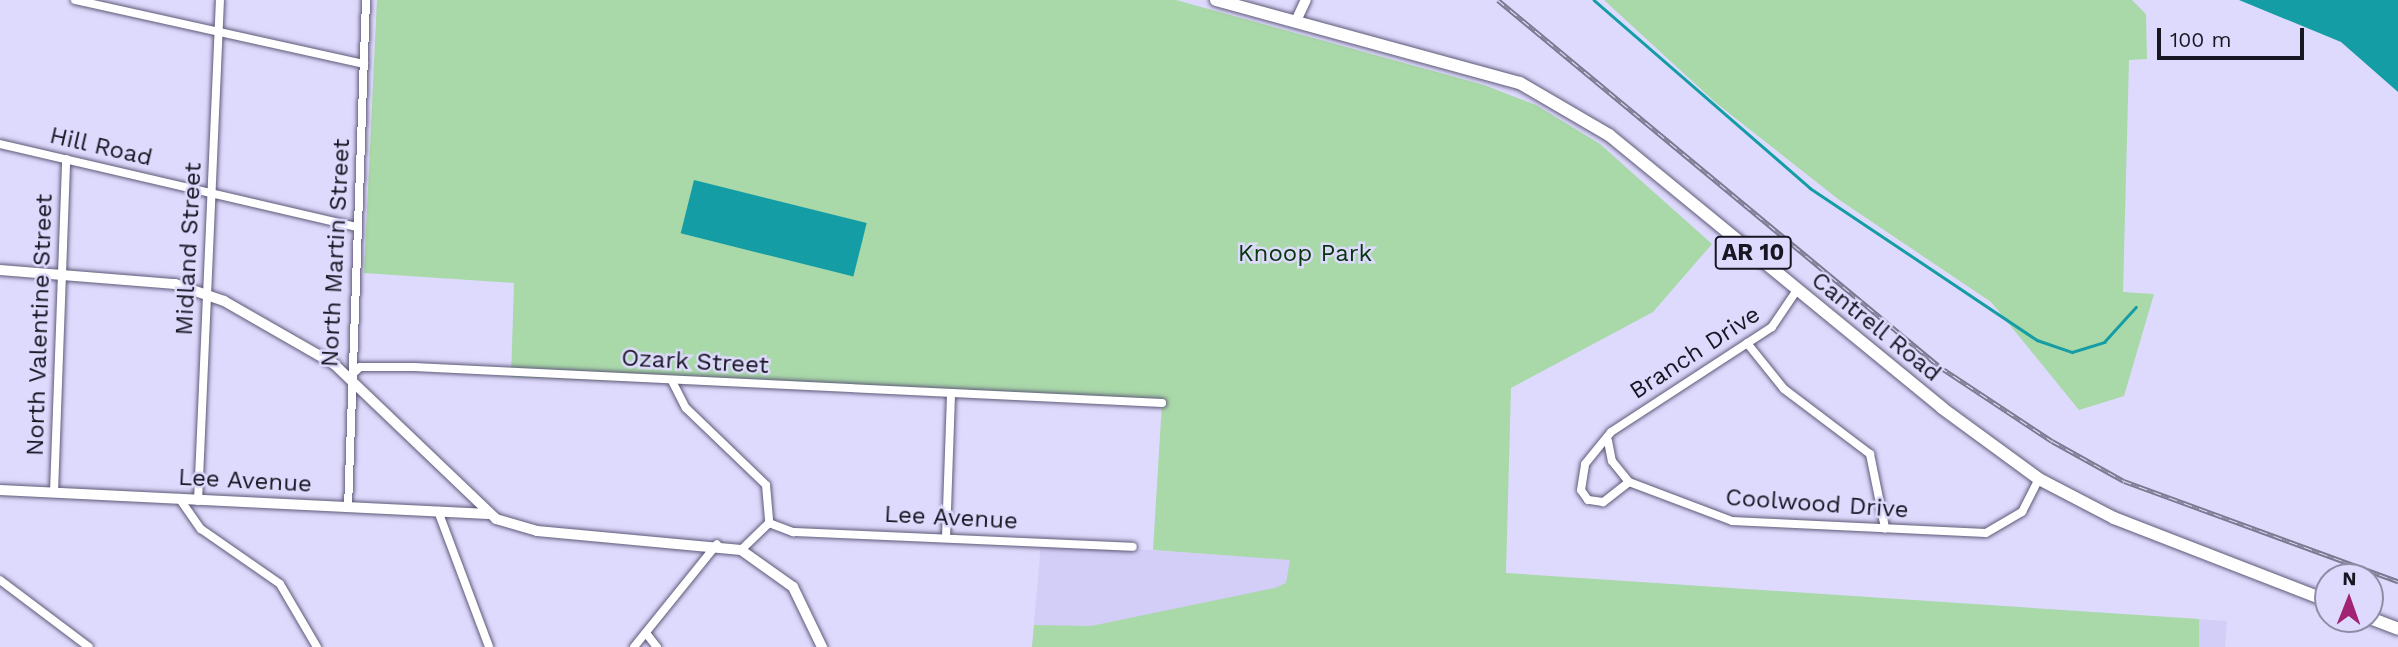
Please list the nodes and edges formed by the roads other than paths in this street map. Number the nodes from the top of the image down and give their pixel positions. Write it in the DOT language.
graph roads {
  1 [pos="75,0"];
  2 [pos="220,0"];
  3 [pos="366,0"];
  4 [pos="1216,0"];
  5 [pos="1306,0"];
  6 [pos="1296,22"];
  7 [pos="219,33"];
  8 [pos="364,64"];
  9 [pos="0,144"];
  10 [pos="66,159"];
  11 [pos="213,193"];
  12 [pos="356,227"];
  13 [pos="0,270"];
  14 [pos="59,273"];
  15 [pos="1797,290"];
  16 [pos="204,294"];
  17 [pos="1747,343"];
  18 [pos="349,377"];
  19 [pos="672,381"];
  20 [pos="951,394"];
  21 [pos="1162,403"];
  22 [pos="1608,441"];
  23 [pos="2039,478"];
  24 [pos="1629,482"];
  25 [pos="0,489"];
  26 [pos="54,492"];
  27 [pos="179,498"];
  28 [pos="198,501"];
  29 [pos="348,508"];
  30 [pos="438,511"];
  31 [pos="488,514"];
  32 [pos="769,523"];
  33 [pos="1885,528"];
  34 [pos="946,538"];
  35 [pos="717,544"];
  36 [pos="1133,547"];
  37 [pos="741,550"];
  38 [pos="0,580"];
  39 [pos="2314,596"];
  40 [pos="646,633"];
  41 [pos="89,647"];
  42 [pos="317,647"];
  43 [pos="489,647"];
  44 [pos="634,647"];
  45 [pos="657,647"];
  46 [pos="822,647"];
  1 -- 7 [label="street"];
  2 -- 7 [label="street, Midland Street"];
  3 -- 8 [label="street, North Martin Street"];
  4 -- 6 [label="main road, Cantrell Road / AR 10"];
  5 -- 6 [label="street"];
  6 -- 15 [label="main road, Cantrell Road / AR 10"];
  7 -- 8 [label="street"];
  7 -- 11 [label="street, Midland Street"];
  8 -- 12 [label="street, North Martin Street"];
  9 -- 10 [label="street, Hill Road"];
  10 -- 11 [label="street, Hill Road"];
  10 -- 14 [label="street, North Valentine Street"];
  11 -- 12 [label="street, Hill Road"];
  11 -- 16 [label="street, Midland Street"];
  12 -- 18 [label="street, North Martin Street"];
  13 -- 14 [label="street"];
  14 -- 16 [label="street"];
  14 -- 26 [label="street, North Valentine Street"];
  15 -- 17 [label="street, Branch Drive"];
  15 -- 23 [label="main road, Cantrell Road / AR 10"];
  16 -- 18 [label="street"];
  16 -- 28 [label="street, Midland Street"];
  17 -- 22 [label="street, Branch Drive"];
  17 -- 33 [label="street"];
  18 -- 19 [label="street, Ozark Street"];
  18 -- 29 [label="street, North Martin Street"];
  18 -- 31 [label="street"];
  19 -- 20 [label="street, Ozark Street"];
  19 -- 32 [label="street"];
  20 -- 21 [label="street, Ozark Street"];
  20 -- 34 [label="street"];
  22 -- 24 [label="street"];
  22 -- 24 [label="street, Branch Drive"];
  23 -- 33 [label="street, Coolwood Drive"];
  23 -- 39 [label="main road, Cantrell Road / AR 10"];
  24 -- 33 [label="street, Coolwood Drive"];
  25 -- 26 [label="street, Lee Avenue"];
  26 -- 27 [label="street, Lee Avenue"];
  27 -- 28 [label="street, Lee Avenue"];
  27 -- 42 [label="street"];
  28 -- 29 [label="street, Lee Avenue"];
  29 -- 30 [label="street, Lee Avenue"];
  30 -- 31 [label="street, Lee Avenue"];
  30 -- 43 [label="street"];
  31 -- 35 [label="street"];
  32 -- 34 [label="street, Lee Avenue"];
  32 -- 37 [label="street"];
  34 -- 36 [label="street, Lee Avenue"];
  35 -- 37 [label="street"];
  35 -- 40 [label="street"];
  37 -- 46 [label="street"];
  38 -- 41 [label="street"];
  40 -- 44 [label="street"];
  40 -- 45 [label="street"];
}
